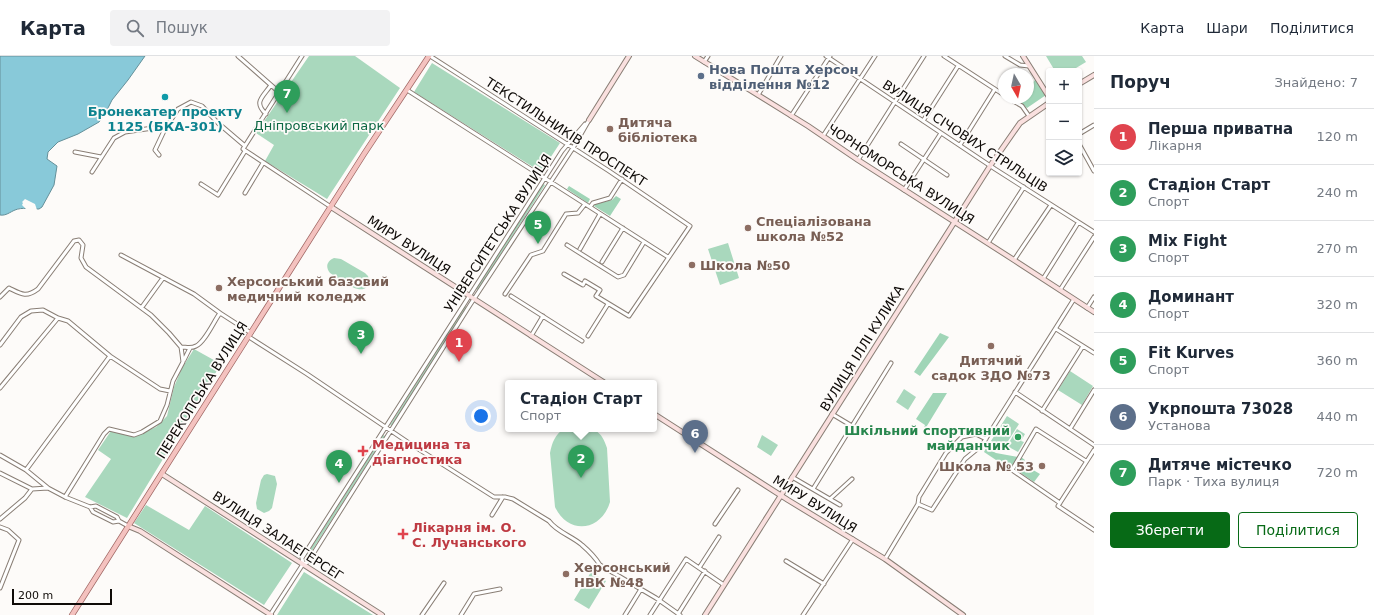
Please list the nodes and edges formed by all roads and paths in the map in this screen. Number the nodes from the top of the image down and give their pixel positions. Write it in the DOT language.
graph roads {
  1 [pos="238,56"];
  2 [pos="302,56"];
  3 [pos="429,56"];
  4 [pos="629,56"];
  5 [pos="695,56"];
  6 [pos="708,56"];
  7 [pos="782,56"];
  8 [pos="875,56"];
  9 [pos="924,56"];
  10 [pos="944,56"];
  11 [pos="1005,56"];
  12 [pos="1023,56"];
  13 [pos="828,57"];
  14 [pos="704,62"];
  15 [pos="958,66"];
  16 [pos="1029,66"];
  17 [pos="1094,75"];
  18 [pos="860,79"];
  19 [pos="1082,82"];
  20 [pos="271,85"];
  21 [pos="994,89"];
  22 [pos="406,90"];
  23 [pos="998,91"];
  24 [pos="1046,92"];
  25 [pos="280,93"];
  26 [pos="758,95"];
  27 [pos="895,102"];
  28 [pos="1018,104"];
  29 [pos="1047,104"];
  30 [pos="266,114"];
  31 [pos="791,116"];
  32 [pos="1029,116"];
  33 [pos="588,120"];
  34 [pos="923,121"];
  35 [pos="1094,125"];
  36 [pos="167,126"];
  37 [pos="1082,132"];
  38 [pos="941,133"];
  39 [pos="823,136"];
  40 [pos="567,144"];
  41 [pos="900,144"];
  42 [pos="960,145"];
  43 [pos="245,146"];
  44 [pos="573,148"];
  45 [pos="1082,149"];
  46 [pos="244,150"];
  47 [pos="75,152"];
  48 [pos="159,155"];
  49 [pos="101,157"];
  50 [pos="858,160"];
  51 [pos="923,160"];
  52 [pos="1094,162"];
  53 [pos="263,163"];
  54 [pos="1090,164"];
  55 [pos="990,166"];
  56 [pos="1094,171"];
  57 [pos="92,172"];
  58 [pos="947,175"];
  59 [pos="545,178"];
  60 [pos="622,179"];
  61 [pos="551,181"];
  62 [pos="201,184"];
  63 [pos="1024,187"];
  64 [pos="904,190"];
  65 [pos="245,193"];
  66 [pos="585,204"];
  67 [pos="1051,205"];
  68 [pos="331,207"];
  69 [pos="590,207"];
  70 [pos="600,214"];
  71 [pos="954,222"];
  72 [pos="1078,223"];
  73 [pos="623,228"];
  74 [pos="1094,232"];
  75 [pos="1094,237"];
  76 [pos="644,242"];
  77 [pos="988,243"];
  78 [pos="567,245"];
  79 [pos="580,249"];
  80 [pos="121,255"];
  81 [pos="668,257"];
  82 [pos="1014,260"];
  83 [pos="602,262"];
  84 [pos="564,274"];
  85 [pos="163,278"];
  86 [pos="1043,279"];
  87 [pos="1060,290"];
  88 [pos="505,294"];
  89 [pos="470,296"];
  90 [pos="511,296"];
  91 [pos="0,297"];
  92 [pos="1094,297"];
  93 [pos="474,299"];
  94 [pos="1074,299"];
  95 [pos="608,304"];
  96 [pos="142,307"];
  97 [pos="1087,308"];
  98 [pos="1094,312"];
  99 [pos="220,313"];
  100 [pos="543,316"];
  101 [pos="58,318"];
  102 [pos="1056,329"];
  103 [pos="250,335"];
  104 [pos="531,336"];
  105 [pos="588,336"];
  106 [pos="582,341"];
  107 [pos="0,345"];
  108 [pos="1083,346"];
  109 [pos="181,347"];
  110 [pos="190,348"];
  111 [pos="1094,353"];
  112 [pos="110,356"];
  113 [pos="183,362"];
  114 [pos="891,363"];
  115 [pos="600,380"];
  116 [pos="0,388"];
  117 [pos="170,390"];
  118 [pos="1094,390"];
  119 [pos="1014,392"];
  120 [pos="1042,411"];
  121 [pos="832,414"];
  122 [pos="657,416"];
  123 [pos="852,426"];
  124 [pos="386,427"];
  125 [pos="1070,429"];
  126 [pos="391,430"];
  127 [pos="986,439"];
  128 [pos="1094,445"];
  129 [pos="1094,450"];
  130 [pos="0,455"];
  131 [pos="1086,461"];
  132 [pos="26,470"];
  133 [pos="0,473"];
  134 [pos="162,474"];
  135 [pos="792,477"];
  136 [pos="852,479"];
  137 [pos="48,488"];
  138 [pos="32,489"];
  139 [pos="813,489"];
  140 [pos="738,490"];
  141 [pos="781,495"];
  142 [pos="65,497"];
  143 [pos="503,497"];
  144 [pos="830,499"];
  145 [pos="918,504"];
  146 [pos="1059,504"];
  147 [pos="840,505"];
  148 [pos="90,507"];
  149 [pos="492,515"];
  150 [pos="0,519"];
  151 [pos="119,521"];
  152 [pos="716,524"];
  153 [pos="128,526"];
  154 [pos="0,527"];
  155 [pos="1094,530"];
  156 [pos="719,537"];
  157 [pos="853,540"];
  158 [pos="885,560"];
  159 [pos="786,561"];
  160 [pos="303,564"];
  161 [pos="699,568"];
  162 [pos="705,571"];
  163 [pos="444,583"];
  164 [pos="824,584"];
  165 [pos="724,585"];
  166 [pos="0,588"];
  167 [pos="500,589"];
  168 [pos="641,589"];
  169 [pos="659,600"];
  170 [pos="72,615"];
  171 [pos="271,615"];
  172 [pos="382,615"];
  173 [pos="422,615"];
  174 [pos="461,615"];
  175 [pos="625,615"];
  176 [pos="650,615"];
  177 [pos="678,615"];
  178 [pos="705,615"];
  179 [pos="803,615"];
  180 [pos="963,615"];
  1 -- 20 [label="street"];
  2 -- 25 [label="street"];
  3 -- 22 [label="main road, ПЕРЕКОПСЬКА ВУЛИЦЯ"];
  3 -- 40 [label="street, ТЕКСТИЛЬНИКІВ ПРОСПЕКТ"];
  4 -- 33 [label="street, УНІВЕРСИТЕТСЬКА ВУЛИЦЯ"];
  5 -- 14 [label="street, ЧОРНОМОРСЬКА ВУЛИЦЯ"];
  6 -- 14 [label="street"];
  7 -- 26 [label="street"];
  8 -- 18 [label="street"];
  9 -- 27 [label="street"];
  10 -- 15 [label="street"];
  11 -- 16 [label="street"];
  12 -- 16 [label="street"];
  13 -- 18 [label="street, ВУЛИЦЯ СІЧОВИХ СТРІЛЬЦІВ"];
  13 -- 31 [label="street"];
  14 -- 26 [label="street, ЧОРНОМОРСЬКА ВУЛИЦЯ"];
  15 -- 21 [label="street"];
  15 -- 34 [label="street"];
  16 -- 24 [label="street"];
  17 -- 19 [label="street"];
  18 -- 27 [label="street, ВУЛИЦЯ СІЧОВИХ СТРІЛЬЦІВ"];
  18 -- 39 [label="street"];
  20 -- 25 [label="street"];
  20 -- 30 [label="street"];
  21 -- 23 [label="street"];
  21 -- 42 [label="street"];
  22 -- 59 [label="street"];
  22 -- 68 [label="main road, ПЕРЕКОПСЬКА ВУЛИЦЯ"];
  25 -- 30 [label="street"];
  26 -- 31 [label="street, ЧОРНОМОРСЬКА ВУЛИЦЯ"];
  27 -- 34 [label="street, ВУЛИЦЯ СІЧОВИХ СТРІЛЬЦІВ"];
  27 -- 50 [label="street"];
  28 -- 32 [label="street"];
  29 -- 32 [label="street, ВУЛИЦЯ ІЛЛІ КУЛИКА"];
  30 -- 43 [label="street"];
  31 -- 39 [label="street, ЧОРНОМОРСЬКА ВУЛИЦЯ"];
  32 -- 55 [label="street, ВУЛИЦЯ ІЛЛІ КУЛИКА"];
  33 -- 40 [label="street, УНІВЕРСИТЕТСЬКА ВУЛИЦЯ"];
  33 -- 44 [label="street, УНІВЕРСИТЕТСЬКА ВУЛИЦЯ"];
  34 -- 38 [label="street, ВУЛИЦЯ СІЧОВИХ СТРІЛЬЦІВ"];
  35 -- 37 [label="street"];
  36 -- 43 [label="street"];
  36 -- 48 [label="street"];
  36 -- 49 [label="street"];
  38 -- 42 [label="street, ВУЛИЦЯ СІЧОВИХ СТРІЛЬЦІВ"];
  38 -- 51 [label="street"];
  39 -- 50 [label="street, ЧОРНОМОРСЬКА ВУЛИЦЯ"];
  40 -- 44 [label="street, ТЕКСТИЛЬНИКІВ ПРОСПЕКТ"];
  40 -- 59 [label="street, УНІВЕРСИТЕТСЬКА ВУЛИЦЯ"];
  41 -- 51 [label="street"];
  42 -- 55 [label="street, ВУЛИЦЯ СІЧОВИХ СТРІЛЬЦІВ"];
  43 -- 46 [label="street"];
  44 -- 60 [label="street, ТЕКСТИЛЬНИКІВ ПРОСПЕКТ"];
  44 -- 61 [label="street, УНІВЕРСИТЕТСЬКА ВУЛИЦЯ"];
  45 -- 54 [label="street"];
  46 -- 53 [label="street, МИРУ ВУЛИЦЯ"];
  46 -- 62 [label="street"];
  47 -- 49 [label="street"];
  49 -- 57 [label="street"];
  50 -- 64 [label="street, ЧОРНОМОРСЬКА ВУЛИЦЯ"];
  51 -- 58 [label="street"];
  51 -- 64 [label="street"];
  52 -- 54 [label="street"];
  53 -- 65 [label="street"];
  53 -- 68 [label="street, МИРУ ВУЛИЦЯ"];
  54 -- 56 [label="street"];
  55 -- 63 [label="street, ВУЛИЦЯ СІЧОВИХ СТРІЛЬЦІВ"];
  55 -- 71 [label="street, ВУЛИЦЯ ІЛЛІ КУЛИКА"];
  59 -- 61 [label="street"];
  59 -- 89 [label="street, УНІВЕРСИТЕТСЬКА ВУЛИЦЯ"];
  60 -- 69 [label="street"];
  60 -- 81 [label="street, ТЕКСТИЛЬНИКІВ ПРОСПЕКТ"];
  61 -- 66 [label="street"];
  61 -- 93 [label="street, УНІВЕРСИТЕТСЬКА ВУЛИЦЯ"];
  63 -- 67 [label="street, ВУЛИЦЯ СІЧОВИХ СТРІЛЬЦІВ"];
  63 -- 77 [label="street"];
  64 -- 71 [label="street, ЧОРНОМОРСЬКА ВУЛИЦЯ"];
  66 -- 69 [label="street"];
  66 -- 88 [label="street"];
  67 -- 72 [label="street, ВУЛИЦЯ СІЧОВИХ СТРІЛЬЦІВ"];
  67 -- 82 [label="street"];
  68 -- 89 [label="street, МИРУ ВУЛИЦЯ"];
  68 -- 103 [label="main road, ПЕРЕКОПСЬКА ВУЛИЦЯ"];
  69 -- 70 [label="street"];
  70 -- 73 [label="street"];
  70 -- 79 [label="street"];
  71 -- 77 [label="street, ЧОРНОМОРСЬКА ВУЛИЦЯ"];
  71 -- 121 [label="street, ВУЛИЦЯ ІЛЛІ КУЛИКА"];
  72 -- 74 [label="street, ВУЛИЦЯ СІЧОВИХ СТРІЛЬЦІВ"];
  72 -- 86 [label="street"];
  73 -- 76 [label="street"];
  73 -- 83 [label="street"];
  75 -- 87 [label="street"];
  76 -- 78 [label="street"];
  76 -- 81 [label="street"];
  77 -- 82 [label="street, ЧОРНОМОРСЬКА ВУЛИЦЯ"];
  80 -- 85 [label="street"];
  81 -- 95 [label="street"];
  82 -- 86 [label="street, ЧОРНОМОРСЬКА ВУЛИЦЯ"];
  84 -- 95 [label="street"];
  85 -- 96 [label="street"];
  85 -- 99 [label="street"];
  86 -- 87 [label="street, ЧОРНОМОРСЬКА ВУЛИЦЯ"];
  87 -- 94 [label="street, ЧОРНОМОРСЬКА ВУЛИЦЯ"];
  89 -- 93 [label="street, МИРУ ВУЛИЦЯ"];
  89 -- 124 [label="street, УНІВЕРСИТЕТСЬКА ВУЛИЦЯ"];
  90 -- 100 [label="street"];
  91 -- 96 [label="street"];
  92 -- 97 [label="street"];
  93 -- 104 [label="street, МИРУ ВУЛИЦЯ"];
  93 -- 126 [label="street, УНІВЕРСИТЕТСЬКА ВУЛИЦЯ"];
  94 -- 97 [label="street, ЧОРНОМОРСЬКА ВУЛИЦЯ"];
  94 -- 102 [label="street"];
  95 -- 105 [label="street"];
  96 -- 109 [label="street"];
  97 -- 98 [label="street, ЧОРНОМОРСЬКА ВУЛИЦЯ"];
  99 -- 103 [label="street"];
  99 -- 110 [label="street"];
  100 -- 104 [label="street"];
  100 -- 106 [label="street"];
  101 -- 107 [label="street"];
  101 -- 112 [label="street"];
  101 -- 116 [label="street"];
  102 -- 108 [label="street"];
  102 -- 119 [label="street"];
  103 -- 124 [label="street"];
  103 -- 134 [label="main road, ПЕРЕКОПСЬКА ВУЛИЦЯ"];
  104 -- 115 [label="street, МИРУ ВУЛИЦЯ"];
  108 -- 111 [label="street"];
  108 -- 120 [label="street"];
  109 -- 110 [label="street"];
  109 -- 113 [label="street"];
  110 -- 113 [label="street"];
  112 -- 117 [label="street"];
  112 -- 132 [label="street"];
  113 -- 117 [label="street"];
  114 -- 123 [label="street"];
  117 -- 142 [label="street"];
  118 -- 125 [label="street"];
  119 -- 120 [label="street"];
  119 -- 127 [label="street"];
  120 -- 125 [label="street"];
  121 -- 123 [label="street"];
  121 -- 135 [label="street, ВУЛИЦЯ ІЛЛІ КУЛИКА"];
  122 -- 141 [label="street, МИРУ ВУЛИЦЯ"];
  123 -- 139 [label="street"];
  124 -- 126 [label="street"];
  124 -- 160 [label="street, УНІВЕРСИТЕТСЬКА ВУЛИЦЯ"];
  125 -- 128 [label="street"];
  126 -- 143 [label="street"];
  126 -- 160 [label="street, УНІВЕРСИТЕТСЬКА ВУЛИЦЯ"];
  127 -- 145 [label="street"];
  127 -- 145 [label="street"];
  129 -- 131 [label="street"];
  130 -- 132 [label="street"];
  131 -- 146 [label="street"];
  131 -- 146 [label="street"];
  132 -- 137 [label="street"];
  133 -- 138 [label="street"];
  134 -- 153 [label="main road, ПЕРЕКОПСЬКА ВУЛИЦЯ"];
  134 -- 160 [label="street, ВУЛИЦЯ ЗАЛАЕГЕРСЕГ"];
  135 -- 139 [label="street"];
  135 -- 141 [label="street, ВУЛИЦЯ ІЛЛІ КУЛИКА"];
  136 -- 144 [label="street"];
  137 -- 138 [label="street"];
  137 -- 142 [label="street"];
  138 -- 150 [label="street"];
  139 -- 144 [label="street"];
  140 -- 152 [label="street"];
  141 -- 157 [label="street, МИРУ ВУЛИЦЯ"];
  141 -- 165 [label="street, ВУЛИЦЯ ІЛЛІ КУЛИКА"];
  142 -- 148 [label="street"];
  143 -- 149 [label="street"];
  143 -- 168 [label="street"];
  144 -- 147 [label="street"];
  145 -- 158 [label="street"];
  146 -- 155 [label="street"];
  148 -- 151 [label="street"];
  148 -- 151 [label="street"];
  151 -- 153 [label="street"];
  153 -- 170 [label="main road, ПЕРЕКОПСЬКА ВУЛИЦЯ"];
  153 -- 171 [label="street"];
  154 -- 166 [label="street"];
  156 -- 161 [label="street"];
  157 -- 158 [label="street, МИРУ ВУЛИЦЯ"];
  157 -- 164 [label="street"];
  158 -- 180 [label="street, МИРУ ВУЛИЦЯ"];
  159 -- 164 [label="street"];
  160 -- 171 [label="street, УНІВЕРСИТЕТСЬКА ВУЛИЦЯ"];
  160 -- 172 [label="street, ВУЛИЦЯ ЗАЛАЕГЕРСЕГ"];
  161 -- 162 [label="street"];
  161 -- 169 [label="street"];
  162 -- 165 [label="street"];
  162 -- 177 [label="street"];
  163 -- 173 [label="street"];
  164 -- 179 [label="street"];
  165 -- 178 [label="street, ВУЛИЦЯ ІЛЛІ КУЛИКА"];
  167 -- 174 [label="street"];
  168 -- 169 [label="street"];
  168 -- 175 [label="street"];
  169 -- 176 [label="street"];
  169 -- 177 [label="street"];
}
